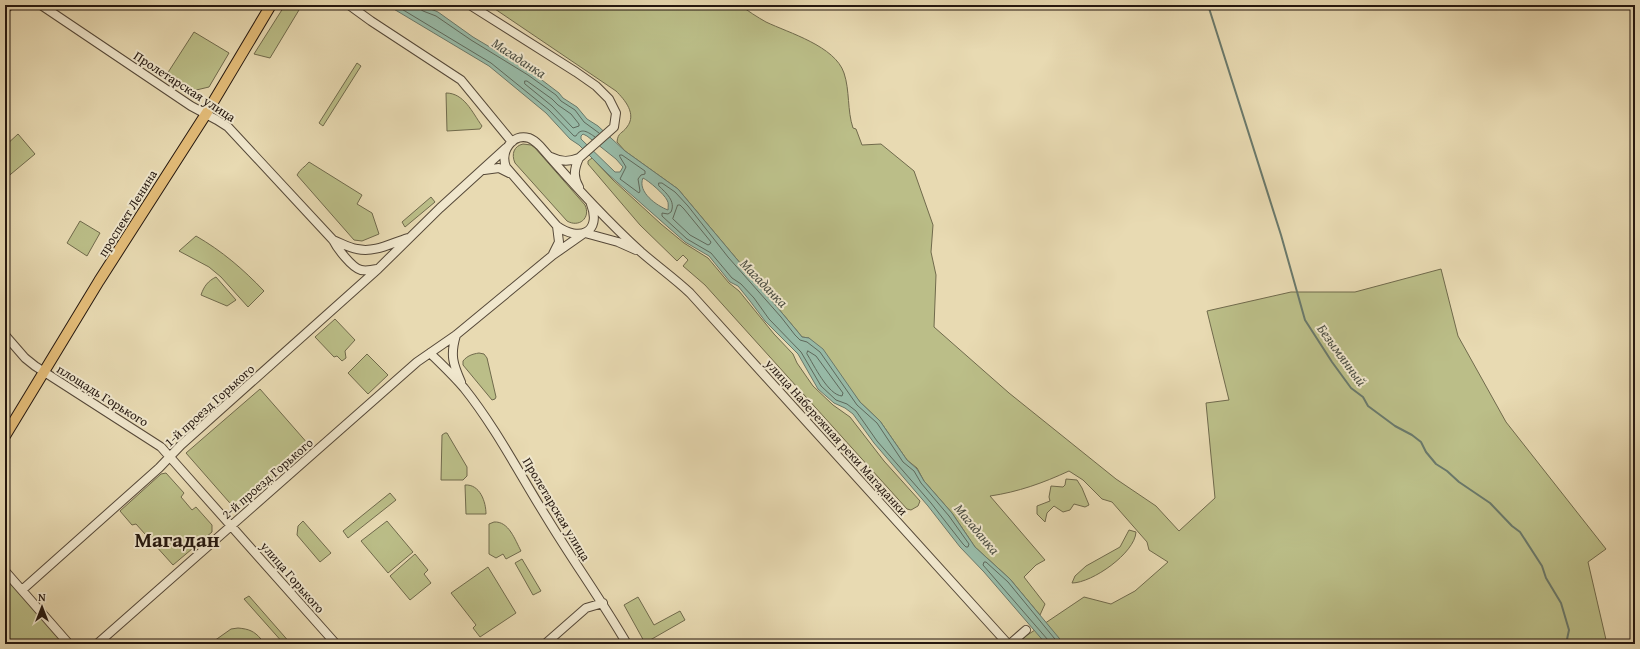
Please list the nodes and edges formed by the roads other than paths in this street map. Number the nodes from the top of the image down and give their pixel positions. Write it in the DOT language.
graph roads {
  1 [pos="10,5"];
  2 [pos="41,5"];
  3 [pos="271,5"];
  4 [pos="349,5"];
  5 [pos="470,5"];
  6 [pos="5,9"];
  7 [pos="206,114"];
  8 [pos="510,144"];
  9 [pos="549,156"];
  10 [pos="579,158"];
  11 [pos="484,170"];
  12 [pos="511,173"];
  13 [pos="583,196"];
  14 [pos="591,204"];
  15 [pos="557,226"];
  16 [pos="585,233"];
  17 [pos="411,237"];
  18 [pos="333,240"];
  19 [pos="642,253"];
  20 [pos="553,255"];
  21 [pos="356,268"];
  22 [pos="378,269"];
  23 [pos="357,286"];
  24 [pos="456,335"];
  25 [pos="5,336"];
  26 [pos="430,353"];
  27 [pos="44,372"];
  28 [pos="463,387"];
  29 [pos="5,436"];
  30 [pos="170,456"];
  31 [pos="232,525"];
  32 [pos="5,571"];
  33 [pos="22,590"];
  34 [pos="602,603"];
  35 [pos="1026,630"];
  36 [pos="69,644"];
  37 [pos="97,644"];
  38 [pos="336,644"];
  39 [pos="545,644"];
  40 [pos="627,644"];
  41 [pos="1009,644"];
  1 -- 6 [label="street"];
  2 -- 7 [label="street, Пролетарская улица"];
  3 -- 7 [label="main road, проспект Ленина"];
  4 -- 8 [label="street"];
  5 -- 10 [label="street"];
  7 -- 18 [label="street, Пролетарская улица"];
  7 -- 27 [label="main road, проспект Ленина"];
  8 -- 9 [label="street, улица Набережная реки Магаданки"];
  8 -- 11 [label="street, Пролетарская улица"];
  8 -- 12 [label="street"];
  9 -- 10 [label="street"];
  9 -- 13 [label="street, улица Набережная реки Магаданки"];
  10 -- 13 [label="street"];
  11 -- 12 [label="street"];
  11 -- 17 [label="street, Пролетарская улица"];
  12 -- 15 [label="street"];
  13 -- 14 [label="street, улица Набережная реки Магаданки"];
  14 -- 16 [label="street"];
  14 -- 19 [label="street, улица Набережная реки Магаданки"];
  15 -- 16 [label="street, улица Набережная реки Магаданки"];
  15 -- 20 [label="street"];
  16 -- 19 [label="street, улица Набережная реки Магаданки"];
  16 -- 20 [label="street"];
  17 -- 18 [label="street, Пролетарская улица"];
  17 -- 22 [label="street, 1-й проезд Горького"];
  18 -- 21 [label="street, Пролетарская улица"];
  19 -- 41 [label="street, улица Набережная реки Магаданки"];
  20 -- 24 [label="street"];
  21 -- 22 [label="street"];
  21 -- 23 [label="street"];
  22 -- 23 [label="street, 1-й проезд Горького"];
  23 -- 30 [label="street, 1-й проезд Горького"];
  24 -- 26 [label="street, 2-й проезд Горького"];
  24 -- 28 [label="street, Пролетарская улица"];
  25 -- 27 [label="street, площадь Горького"];
  26 -- 28 [label="street, Пролетарская улица"];
  26 -- 31 [label="street, 2-й проезд Горького"];
  27 -- 29 [label="main road, проспект Ленина"];
  27 -- 30 [label="street, площадь Горького"];
  28 -- 34 [label="street, Пролетарская улица"];
  30 -- 31 [label="street, площадь Горького"];
  30 -- 33 [label="street, 1-й проезд Горького"];
  31 -- 37 [label="street, 2-й проезд Горького"];
  31 -- 38 [label="street, улица Горького"];
  32 -- 33 [label="street"];
  33 -- 36 [label="street"];
  34 -- 39 [label="street"];
  34 -- 40 [label="street, Пролетарская улица"];
  35 -- 41 [label="street"];
}
